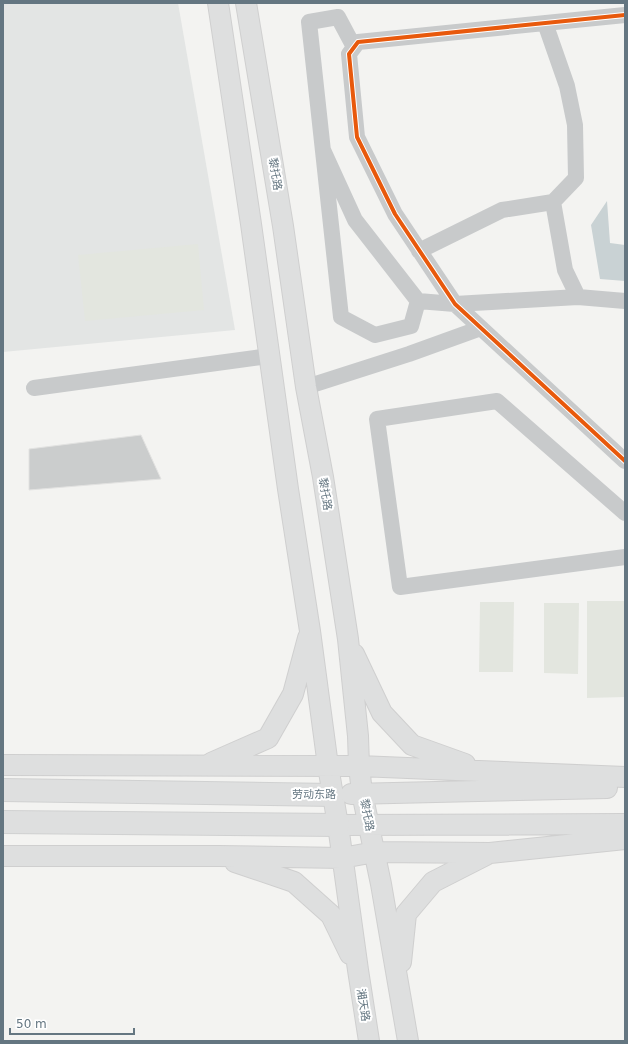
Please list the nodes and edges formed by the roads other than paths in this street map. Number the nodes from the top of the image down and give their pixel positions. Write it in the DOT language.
graph roads {
  1 [pos="218,3"];
  2 [pos="246,3"];
  3 [pos="337,10"];
  4 [pos="618,11"];
  5 [pos="545,23"];
  6 [pos="354,47"];
  7 [pos="323,150"];
  8 [pos="553,202"];
  9 [pos="419,251"];
  10 [pos="578,297"];
  11 [pos="418,301"];
  12 [pos="625,301"];
  13 [pos="455,304"];
  14 [pos="481,328"];
  15 [pos="269,356"];
  16 [pos="34,388"];
  17 [pos="306,388"];
  18 [pos="625,461"];
  19 [pos="625,513"];
  20 [pos="625,557"];
  21 [pos="310,631"];
  22 [pos="348,640"];
  23 [pos="3,765"];
  24 [pos="206,766"];
  25 [pos="328,766"];
  26 [pos="359,766"];
  27 [pos="484,770"];
  28 [pos="625,777"];
  29 [pos="625,788"];
  30 [pos="3,790"];
  31 [pos="362,793"];
  32 [pos="333,795"];
  33 [pos="3,822"];
  34 [pos="625,824"];
  35 [pos="338,825"];
  36 [pos="369,825"];
  37 [pos="625,839"];
  38 [pos="375,852"];
  39 [pos="490,852"];
  40 [pos="3,856"];
  41 [pos="218,856"];
  42 [pos="342,858"];
  43 [pos="358,970"];
  44 [pos="398,986"];
  45 [pos="369,1041"];
  46 [pos="408,1041"];
  1 -- 15 [label="main road"];
  2 -- 17 [label="main road, 黎托路"];
  3 -- 6 [label="street"];
  3 -- 7 [label="street"];
  4 -- 5 [label="street"];
  5 -- 6 [label="street"];
  5 -- 8 [label="street"];
  6 -- 9 [label="street"];
  7 -- 11 [label="street"];
  7 -- 11 [label="street"];
  8 -- 9 [label="street"];
  8 -- 10 [label="street"];
  9 -- 13 [label="street"];
  10 -- 12 [label="street"];
  10 -- 13 [label="street"];
  11 -- 13 [label="street"];
  13 -- 14 [label="street"];
  14 -- 17 [label="street"];
  14 -- 18 [label="street"];
  15 -- 16 [label="street"];
  15 -- 21 [label="main road"];
  17 -- 22 [label="main road, 黎托路"];
  19 -- 20 [label="street"];
  21 -- 24 [label="main road"];
  21 -- 25 [label="main road"];
  22 -- 26 [label="main road, 黎托路"];
  22 -- 27 [label="main road"];
  23 -- 24 [label="main road"];
  24 -- 25 [label="main road"];
  25 -- 26 [label="main road"];
  25 -- 32 [label="main road"];
  26 -- 27 [label="main road"];
  26 -- 31 [label="main road, 黎托路"];
  27 -- 28 [label="main road"];
  29 -- 31 [label="main road, 劳动东路"];
  30 -- 32 [label="highway, 劳动东路"];
  31 -- 32 [label="main road, 劳动东路"];
  31 -- 36 [label="main road, 黎托路"];
  32 -- 35 [label="main road"];
  33 -- 35 [label="highway"];
  34 -- 36 [label="main road"];
  35 -- 36 [label="main road"];
  35 -- 42 [label="main road"];
  36 -- 38 [label="main road, 黎托路"];
  37 -- 39 [label="main road"];
  38 -- 39 [label="main road"];
  38 -- 42 [label="main road"];
  38 -- 44 [label="main road, 黎托路"];
  39 -- 44 [label="main road"];
  40 -- 41 [label="main road"];
  41 -- 42 [label="main road"];
  41 -- 43 [label="main road"];
  42 -- 43 [label="main road"];
  43 -- 45 [label="main road, 湘天路"];
  44 -- 46 [label="main road"];
}
